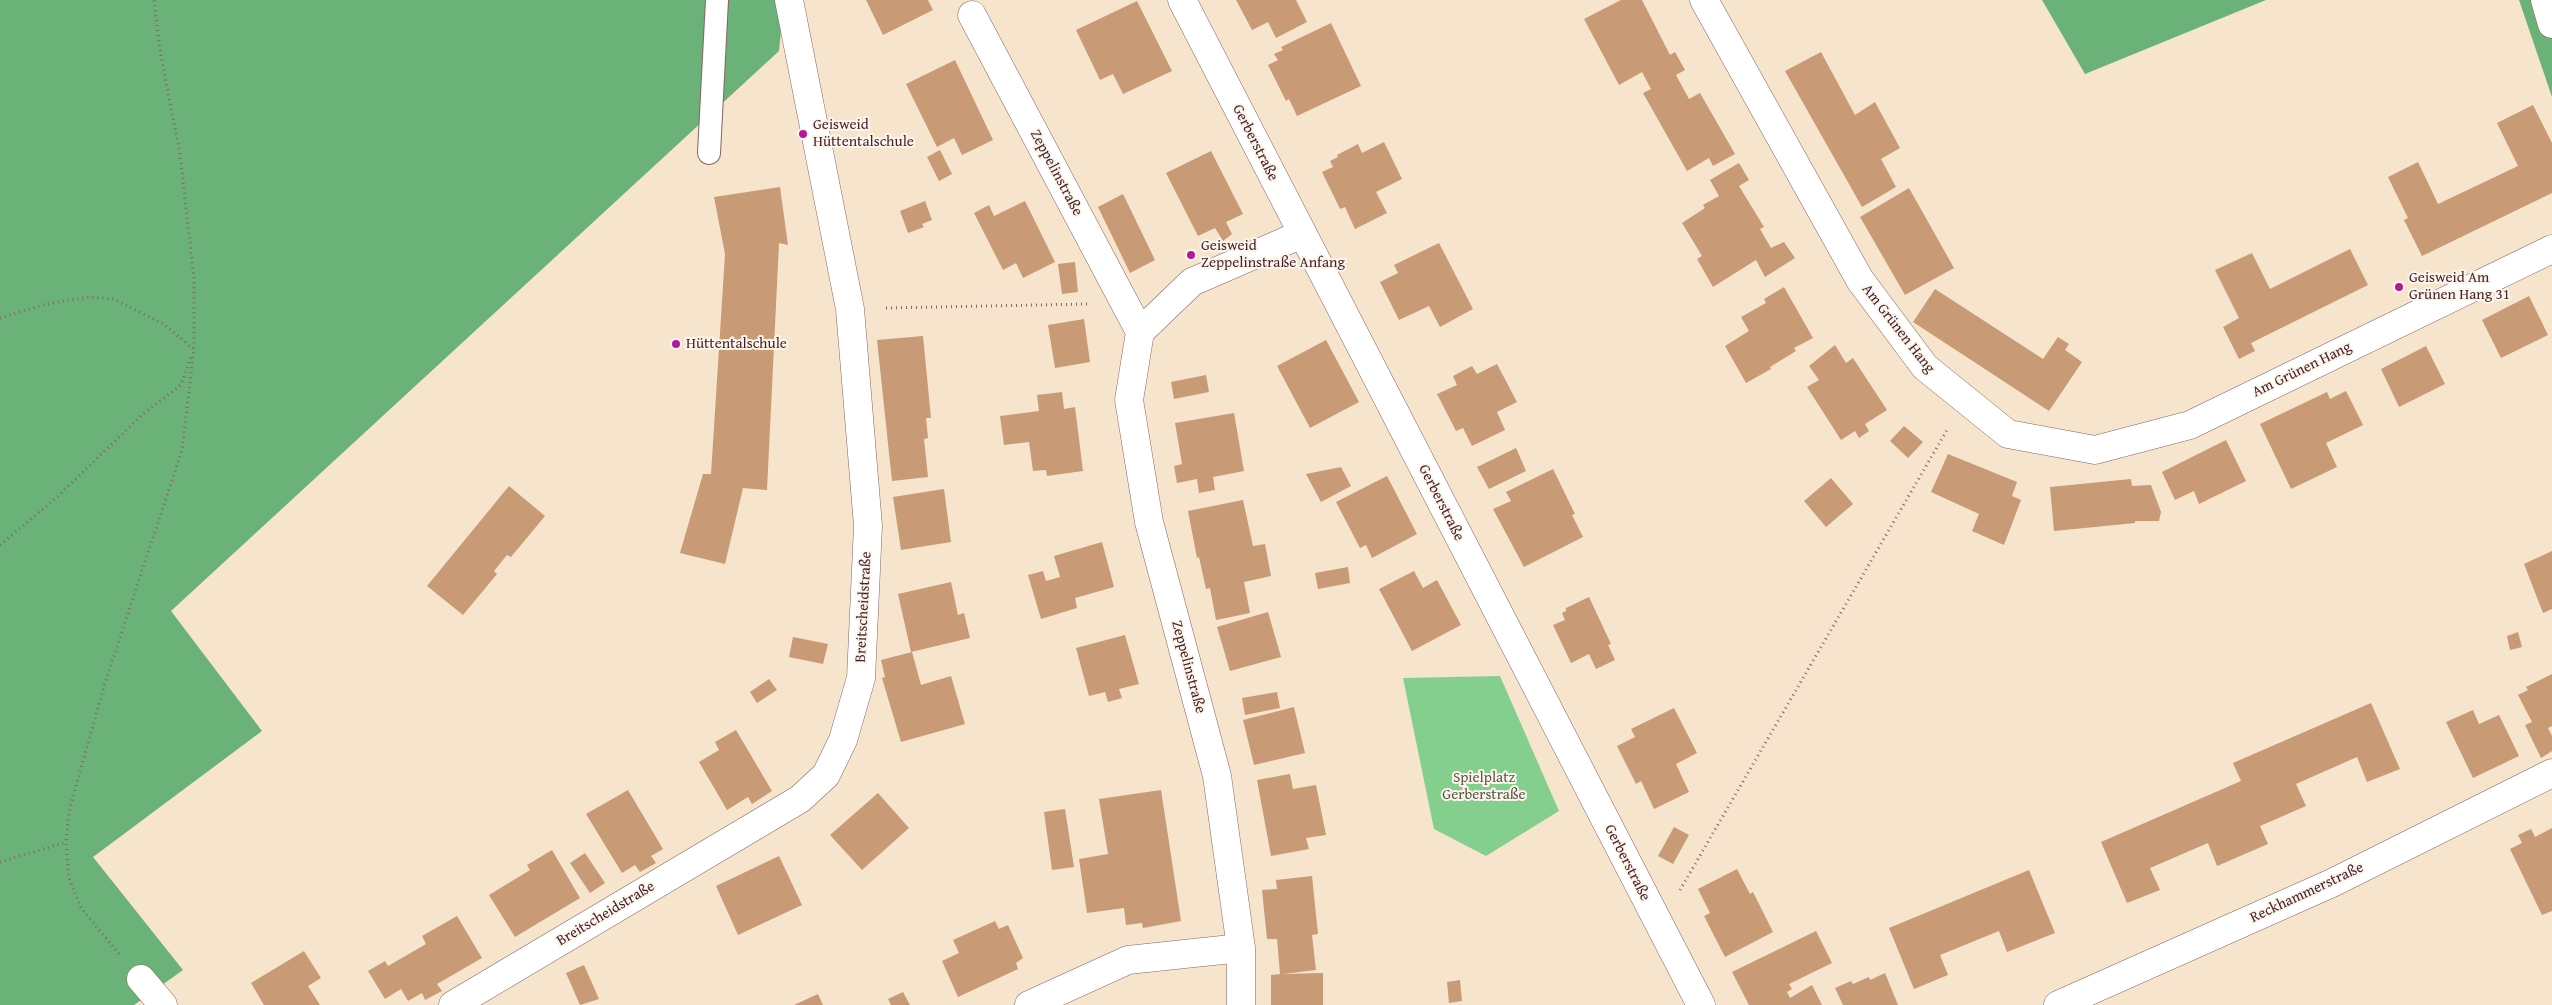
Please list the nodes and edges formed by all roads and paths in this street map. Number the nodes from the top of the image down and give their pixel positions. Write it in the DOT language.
graph roads {
  1 [pos="154,0"];
  2 [pos="717,0"];
  3 [pos="789,0"];
  4 [pos="1182,0"];
  5 [pos="1704,0"];
  6 [pos="2545,0"];
  7 [pos="972,15"];
  8 [pos="2552,24"];
  9 [pos="709,153"];
  10 [pos="1302,234"];
  11 [pos="2552,249"];
  12 [pos="1094,304"];
  13 [pos="850,309"];
  14 [pos="0,318"];
  15 [pos="1140,332"];
  16 [pos="194,349"];
  17 [pos="1964,399"];
  18 [pos="0,545"];
  19 [pos="2552,773"];
  20 [pos="66,842"];
  21 [pos="0,862"];
  22 [pos="1660,925"];
  23 [pos="1241,948"];
  24 [pos="141,979"];
  25 [pos="163,1005"];
  26 [pos="453,1005"];
  27 [pos="1029,1005"];
  28 [pos="1241,1005"];
  29 [pos="1702,1005"];
  30 [pos="2058,1005"];
  1 -- 16 [label="path"];
  2 -- 9 [label="lane"];
  3 -- 13 [label="street, Breitscheidstraße"];
  4 -- 10 [label="street, Gerberstraße"];
  5 -- 17 [label="street, Am Grünen Hang"];
  6 -- 8 [label="street"];
  7 -- 15 [label="street, Zeppelinstraße"];
  10 -- 15 [label="street"];
  10 -- 22 [label="street, Gerberstraße"];
  11 -- 17 [label="street, Am Grünen Hang"];
  12 -- 13 [label="path"];
  13 -- 26 [label="street, Breitscheidstraße"];
  14 -- 16 [label="path"];
  15 -- 23 [label="street, Zeppelinstraße"];
  16 -- 18 [label="path"];
  16 -- 20 [label="path"];
  17 -- 22 [label="path"];
  19 -- 30 [label="street, Reckhammerstraße"];
  20 -- 21 [label="path"];
  20 -- 24 [label="path"];
  22 -- 29 [label="street, Gerberstraße"];
  23 -- 27 [label="street"];
  23 -- 28 [label="street, Zeppelinstraße"];
  24 -- 25 [label="street"];
}
